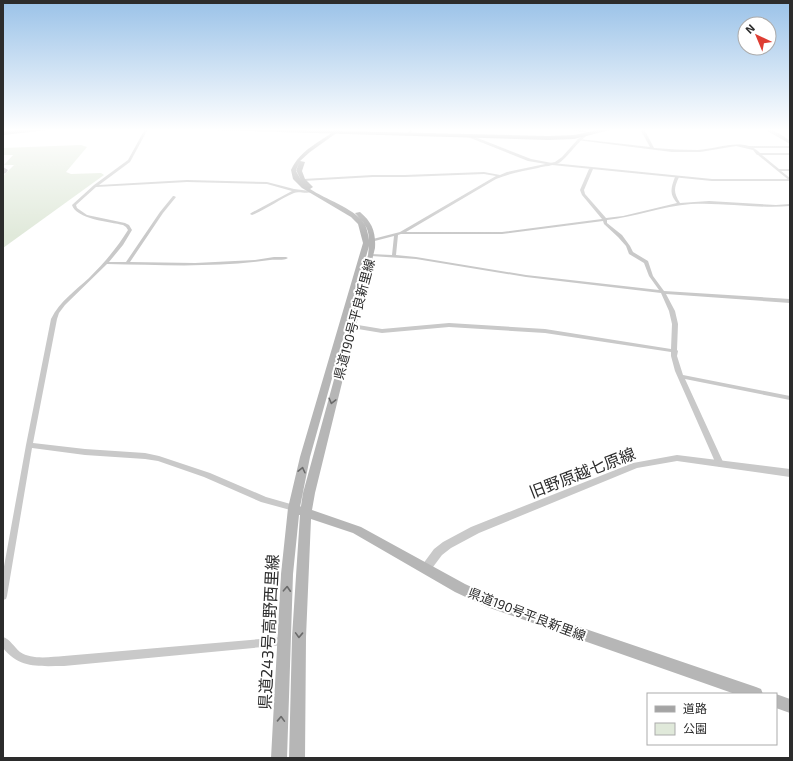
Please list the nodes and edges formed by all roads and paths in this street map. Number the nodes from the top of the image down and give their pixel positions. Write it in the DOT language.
graph roads {
  1 [pos="124,165"];
  2 [pos="295,165"];
  3 [pos="301,165"];
  4 [pos="550,165"];
  5 [pos="556,165"];
  6 [pos="772,165"];
  7 [pos="591,169"];
  8 [pos="779,170"];
  9 [pos="790,170"];
  10 [pos="500,176"];
  11 [pos="677,177"];
  12 [pos="303,180"];
  13 [pos="790,180"];
  14 [pos="95,186"];
  15 [pos="294,192"];
  16 [pos="310,192"];
  17 [pos="174,197"];
  18 [pos="679,204"];
  19 [pos="790,205"];
  20 [pos="252,214"];
  21 [pos="604,218"];
  22 [pos="401,234"];
  23 [pos="396,236"];
  24 [pos="369,242"];
  25 [pos="371,255"];
  26 [pos="394,256"];
  27 [pos="286,258"];
  28 [pos="105,263"];
  29 [pos="127,263"];
  30 [pos="662,292"];
  31 [pos="790,301"];
  32 [pos="352,326"];
  33 [pos="675,351"];
  34 [pos="682,377"];
  35 [pos="790,398"];
  36 [pos="29,445"];
  37 [pos="720,464"];
  38 [pos="790,473"];
  39 [pos="300,510"];
  40 [pos="426,568"];
  41 [pos="3,596"];
  42 [pos="3,641"];
  43 [pos="284,641"];
  44 [pos="753,693"];
  45 [pos="777,701"];
  46 [pos="790,706"];
  47 [pos="279,758"];
  48 [pos="297,758"];
  1 -- 14 [label="street"];
  2 -- 16 [label="main road, 県道190号平良新里線"];
  3 -- 12 [label="main road"];
  4 -- 10 [label="street"];
  5 -- 7 [label="street"];
  6 -- 8 [label="street"];
  7 -- 11 [label="street"];
  7 -- 21 [label="street"];
  8 -- 9 [label="street"];
  8 -- 13 [label="street"];
  10 -- 12 [label="street"];
  10 -- 22 [label="street"];
  11 -- 13 [label="street"];
  11 -- 18 [label="street"];
  12 -- 24 [label="main road, 県道190号平良新里線"];
  14 -- 15 [label="street"];
  14 -- 28 [label="street"];
  15 -- 16 [label="street"];
  15 -- 20 [label="street"];
  16 -- 24 [label="main road, 県道190号平良新里線"];
  17 -- 29 [label="street"];
  18 -- 19 [label="street"];
  18 -- 21 [label="street"];
  21 -- 22 [label="street"];
  21 -- 30 [label="street"];
  22 -- 23 [label="street"];
  23 -- 24 [label="street"];
  23 -- 26 [label="street"];
  24 -- 25 [label="main road, 県道190号平良新里線"];
  39 -- 24 [label="main road, 県道190号平良新里線, one-way"];
  25 -- 26 [label="street"];
  25 -- 32 [label="main road, 県道190号平良新里線"];
  26 -- 30 [label="street"];
  27 -- 29 [label="street"];
  28 -- 29 [label="street"];
  28 -- 36 [label="street"];
  30 -- 31 [label="street"];
  30 -- 33 [label="street"];
  32 -- 33 [label="street"];
  32 -- 39 [label="main road, 県道190号平良新里線, one-way"];
  33 -- 34 [label="street"];
  34 -- 35 [label="street"];
  34 -- 37 [label="street"];
  36 -- 39 [label="street"];
  36 -- 41 [label="street"];
  37 -- 38 [label="street, 旧野原越七原線"];
  37 -- 40 [label="street, 旧野原越七原線"];
  39 -- 40 [label="main road, 県道190号平良新里線"];
  43 -- 39 [label="main road, 県道243号高野西里線, one-way"];
  39 -- 48 [label="main road, one-way"];
  40 -- 44 [label="main road, 県道190号平良新里線"];
  42 -- 43 [label="street"];
  47 -- 43 [label="main road, 県道243号高野西里線, one-way"];
  45 -- 46 [label="main road"];
}
